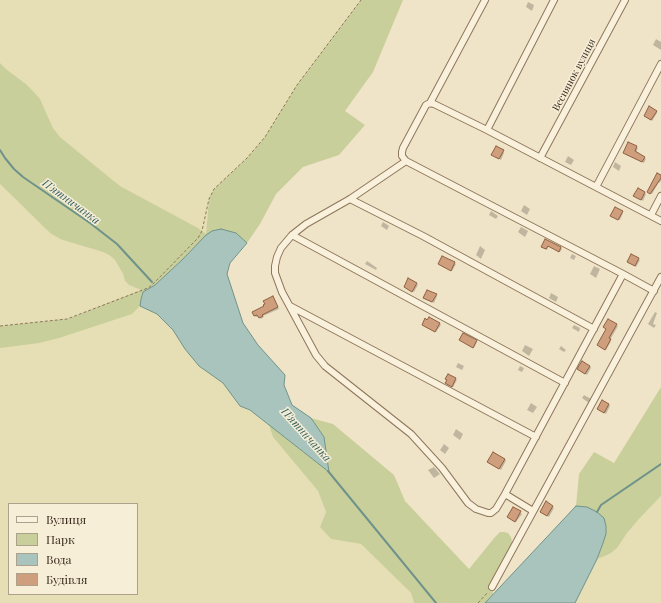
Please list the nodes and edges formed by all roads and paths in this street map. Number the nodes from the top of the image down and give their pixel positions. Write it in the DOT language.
graph roads {
  1 [pos="361,0"];
  2 [pos="485,0"];
  3 [pos="554,0"];
  4 [pos="625,0"];
  5 [pos="661,64"];
  6 [pos="430,103"];
  7 [pos="486,130"];
  8 [pos="540,158"];
  9 [pos="406,161"];
  10 [pos="596,187"];
  11 [pos="661,196"];
  12 [pos="350,199"];
  13 [pos="651,215"];
  14 [pos="661,221"];
  15 [pos="292,235"];
  16 [pos="623,274"];
  17 [pos="661,277"];
  18 [pos="654,291"];
  19 [pos="290,306"];
  20 [pos="0,326"];
  21 [pos="594,329"];
  22 [pos="565,383"];
  23 [pos="536,437"];
  24 [pos="505,494"];
  25 [pos="533,511"];
  26 [pos="492,587"];
  27 [pos="478,603"];
  1 -- 20 [label="path"];
  2 -- 6 [label="street"];
  3 -- 7 [label="street"];
  4 -- 8 [label="street, Веснянок вулиця"];
  5 -- 10 [label="street"];
  6 -- 7 [label="street"];
  6 -- 9 [label="street"];
  7 -- 8 [label="street"];
  8 -- 10 [label="street"];
  9 -- 12 [label="street"];
  9 -- 16 [label="street"];
  10 -- 13 [label="street"];
  11 -- 13 [label="street"];
  12 -- 15 [label="street"];
  12 -- 21 [label="street"];
  13 -- 14 [label="street"];
  15 -- 19 [label="street"];
  15 -- 22 [label="street"];
  16 -- 18 [label="street"];
  16 -- 21 [label="street"];
  17 -- 18 [label="street"];
  18 -- 25 [label="street"];
  19 -- 23 [label="street"];
  19 -- 24 [label="street"];
  21 -- 22 [label="street"];
  22 -- 23 [label="street"];
  23 -- 24 [label="street"];
  24 -- 25 [label="street"];
  25 -- 26 [label="street"];
  26 -- 27 [label="path"];
}
